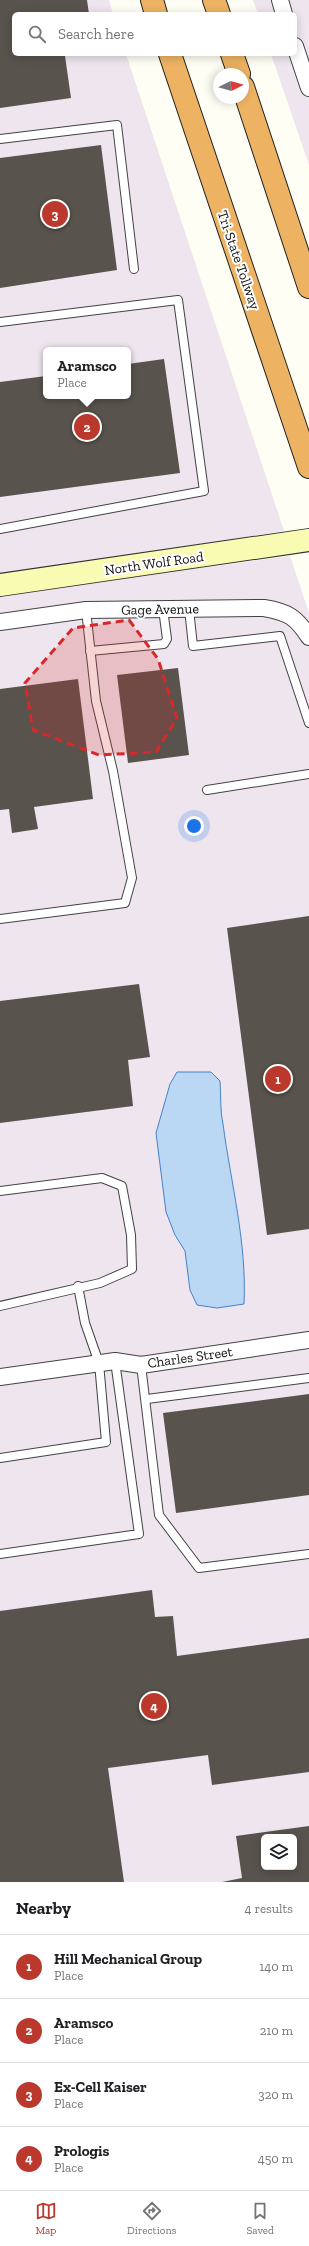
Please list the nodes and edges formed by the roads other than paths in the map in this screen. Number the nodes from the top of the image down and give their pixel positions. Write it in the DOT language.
graph roads {
  1 [pos="152,0"];
  2 [pos="214,0"];
  3 [pos="280,0"];
  4 [pos="155,12"];
  5 [pos="218,12"];
  6 [pos="283,12"];
  7 [pos="297,52"];
  8 [pos="171,56"];
  9 [pos="233,56"];
  10 [pos="237,68"];
  11 [pos="309,88"];
  12 [pos="249,104"];
  13 [pos="0,139"];
  14 [pos="134,269"];
  15 [pos="309,287"];
  16 [pos="0,322"];
  17 [pos="309,467"];
  18 [pos="0,529"];
  19 [pos="303,541"];
  20 [pos="0,585"];
  21 [pos="164,609"];
  22 [pos="189,609"];
  23 [pos="86,610"];
  24 [pos="0,622"];
  25 [pos="309,637"];
  26 [pos="90,651"];
  27 [pos="309,723"];
  28 [pos="309,774"];
  29 [pos="207,790"];
  30 [pos="0,919"];
  31 [pos="0,1191"];
  32 [pos="78,1286"];
  33 [pos="0,1306"];
  34 [pos="309,1340"];
  35 [pos="107,1362"];
  36 [pos="141,1365"];
  37 [pos="0,1377"];
  38 [pos="309,1378"];
  39 [pos="146,1399"];
  40 [pos="0,1458"];
  41 [pos="0,1554"];
  42 [pos="309,1554"];
  1 -- 4 [label="highway"];
  2 -- 5 [label="highway"];
  3 -- 6 [label="street"];
  7 -- 11 [label="street"];
  8 -- 17 [label="highway, Tri-State Tollway"];
  9 -- 10 [label="highway"];
  12 -- 15 [label="highway"];
  13 -- 14 [label="lane"];
  16 -- 18 [label="lane"];
  19 -- 20 [label="main road, North Wolf Road"];
  21 -- 22 [label="street, Gage Avenue"];
  21 -- 23 [label="street, Gage Avenue"];
  21 -- 26 [label="lane"];
  22 -- 25 [label="street, Gage Avenue"];
  22 -- 27 [label="lane"];
  23 -- 24 [label="street, Gage Avenue"];
  23 -- 26 [label="lane"];
  26 -- 30 [label="lane"];
  28 -- 29 [label="lane"];
  31 -- 32 [label="lane"];
  32 -- 33 [label="lane"];
  32 -- 35 [label="lane"];
  34 -- 36 [label="street, Charles Street"];
  35 -- 36 [label="street, Charles Street"];
  35 -- 37 [label="street, Charles Street"];
  35 -- 40 [label="lane"];
  35 -- 41 [label="lane"];
  36 -- 39 [label="lane"];
  38 -- 39 [label="lane"];
  39 -- 42 [label="lane"];
}
